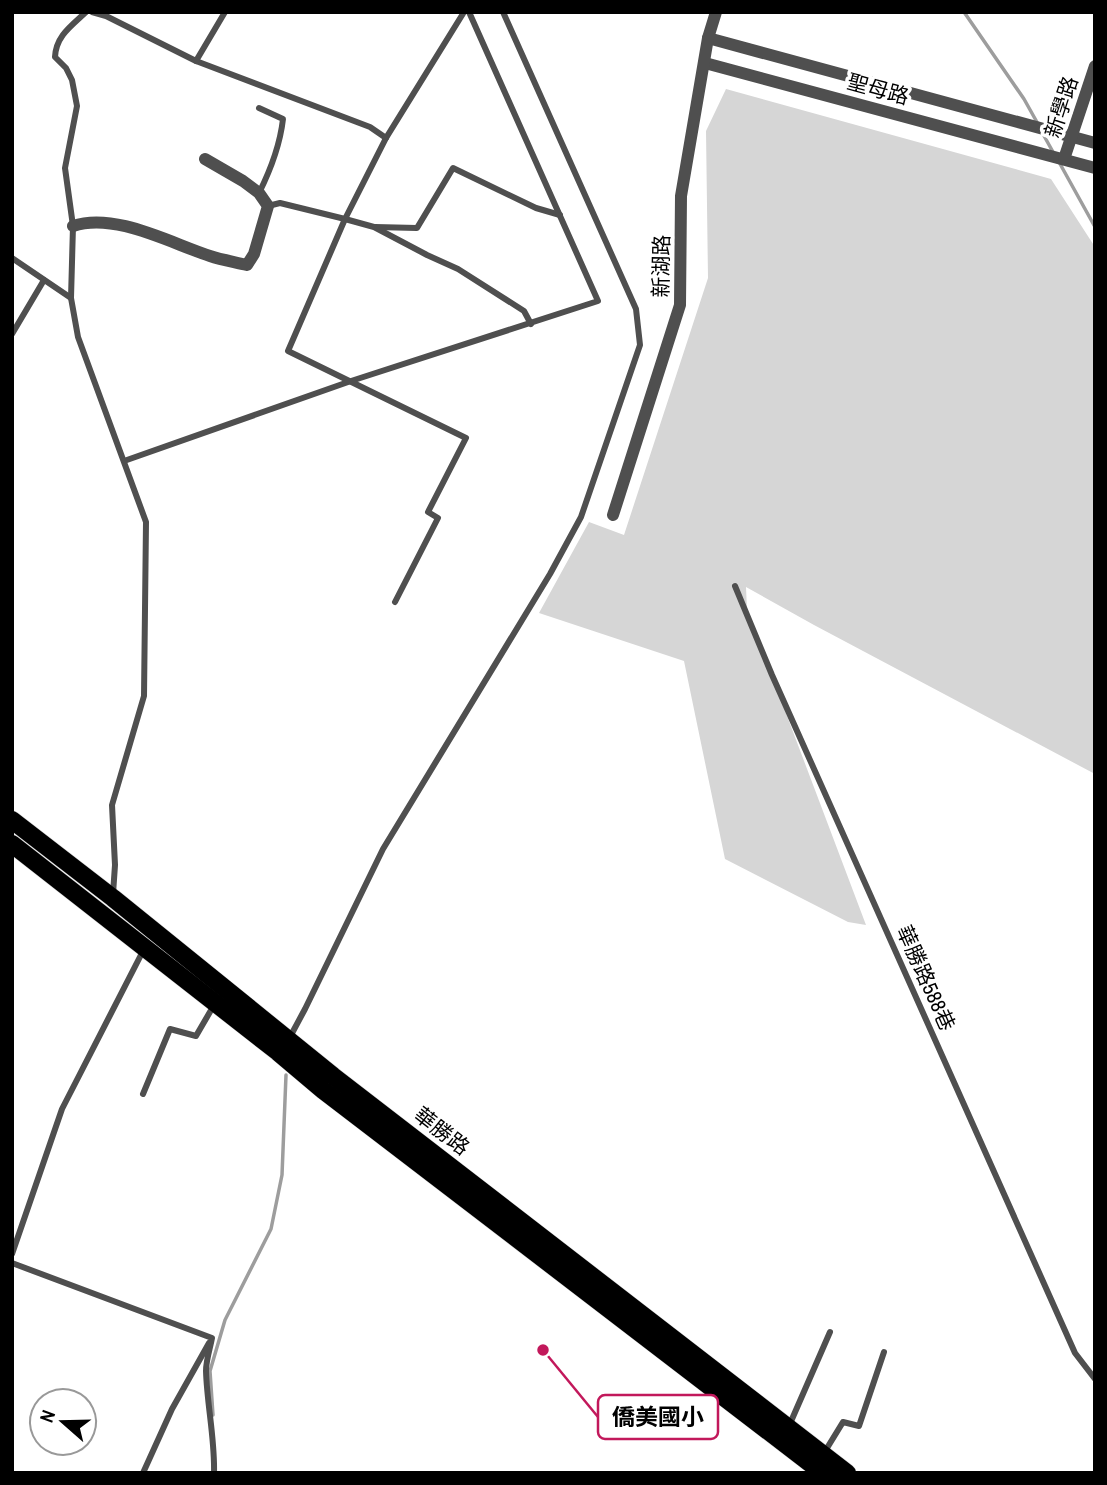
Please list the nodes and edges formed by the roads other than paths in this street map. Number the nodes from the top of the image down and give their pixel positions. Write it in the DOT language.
graph roads {
  1 [pos="86,12"];
  2 [pos="92,12"];
  3 [pos="225,12"];
  4 [pos="466,12"];
  5 [pos="503,12"];
  6 [pos="716,12"];
  7 [pos="708,38"];
  8 [pos="196,61"];
  9 [pos="705,62"];
  10 [pos="1095,66"];
  11 [pos="259,108"];
  12 [pos="1071,137"];
  13 [pos="386,138"];
  14 [pos="1095,143"];
  15 [pos="205,159"];
  16 [pos="1064,159"];
  17 [pos="1094,165"];
  18 [pos="259,193"];
  19 [pos="268,206"];
  20 [pos="560,215"];
  21 [pos="345,219"];
  22 [pos="73,226"];
  23 [pos="374,227"];
  24 [pos="12,258"];
  25 [pos="44,280"];
  26 [pos="71,298"];
  27 [pos="531,324"];
  28 [pos="12,334"];
  29 [pos="351,381"];
  30 [pos="124,461"];
  31 [pos="613,514"];
  32 [pos="735,586"];
  33 [pos="395,602"];
  34 [pos="12,820"];
  35 [pos="12,844"];
  36 [pos="113,898"];
  37 [pos="103,914"];
  38 [pos="156,934"];
  39 [pos="145,948"];
  40 [pos="215,1003"];
  41 [pos="283,1045"];
  42 [pos="143,1094"];
  43 [pos="12,1254"];
  44 [pos="12,1263"];
  45 [pos="623,1309"];
  46 [pos="830,1332"];
  47 [pos="212,1338"];
  48 [pos="884,1352"];
  49 [pos="1095,1379"];
  50 [pos="788,1428"];
  51 [pos="823,1464"];
  52 [pos="143,1473"];
  53 [pos="214,1473"];
  54 [pos="847,1473"];
  1 -- 22 [label="lane"];
  2 -- 8 [label="lane"];
  3 -- 8 [label="lane"];
  4 -- 13 [label="lane"];
  4 -- 20 [label="lane"];
  5 -- 41 [label="lane"];
  6 -- 7 [label="street, 新湖路"];
  7 -- 9 [label="street, 新湖路"];
  7 -- 12 [label="street, 聖母路"];
  8 -- 13 [label="lane"];
  9 -- 16 [label="street, 聖母路"];
  9 -- 31 [label="street, 新湖路"];
  10 -- 12 [label="street, 新學路"];
  11 -- 18 [label="lane"];
  12 -- 14 [label="street, 聖母路"];
  12 -- 16 [label="street, 新學路"];
  13 -- 21 [label="lane"];
  15 -- 18 [label="street"];
  16 -- 17 [label="street"];
  18 -- 19 [label="street"];
  19 -- 21 [label="lane"];
  19 -- 22 [label="street"];
  20 -- 23 [label="lane"];
  20 -- 27 [label="lane"];
  21 -- 23 [label="lane"];
  21 -- 29 [label="lane"];
  22 -- 26 [label="lane"];
  23 -- 27 [label="lane"];
  24 -- 25 [label="lane"];
  25 -- 26 [label="lane"];
  25 -- 28 [label="lane"];
  26 -- 30 [label="lane"];
  27 -- 29 [label="lane"];
  29 -- 30 [label="lane"];
  29 -- 33 [label="lane"];
  30 -- 36 [label="lane"];
  32 -- 49 [label="lane, 華勝路588巷"];
  34 -- 36 [label="main road, 華勝路"];
  35 -- 37 [label="main road, 華勝路"];
  36 -- 37 [label="lane"];
  36 -- 38 [label="main road, 華勝路"];
  37 -- 39 [label="main road, 華勝路"];
  38 -- 39 [label="lane"];
  38 -- 41 [label="main road, 華勝路"];
  39 -- 40 [label="main road, 華勝路"];
  39 -- 43 [label="lane"];
  40 -- 41 [label="main road, 華勝路"];
  40 -- 42 [label="lane"];
  41 -- 45 [label="main road, 華勝路"];
  44 -- 47 [label="lane"];
  45 -- 50 [label="main road, 華勝路"];
  45 -- 51 [label="main road, 華勝路"];
  46 -- 50 [label="lane"];
  47 -- 52 [label="lane"];
  47 -- 53 [label="lane"];
  48 -- 51 [label="lane"];
  50 -- 51 [label="main road, 華勝路"];
  51 -- 54 [label="main road, 華勝路"];
}
